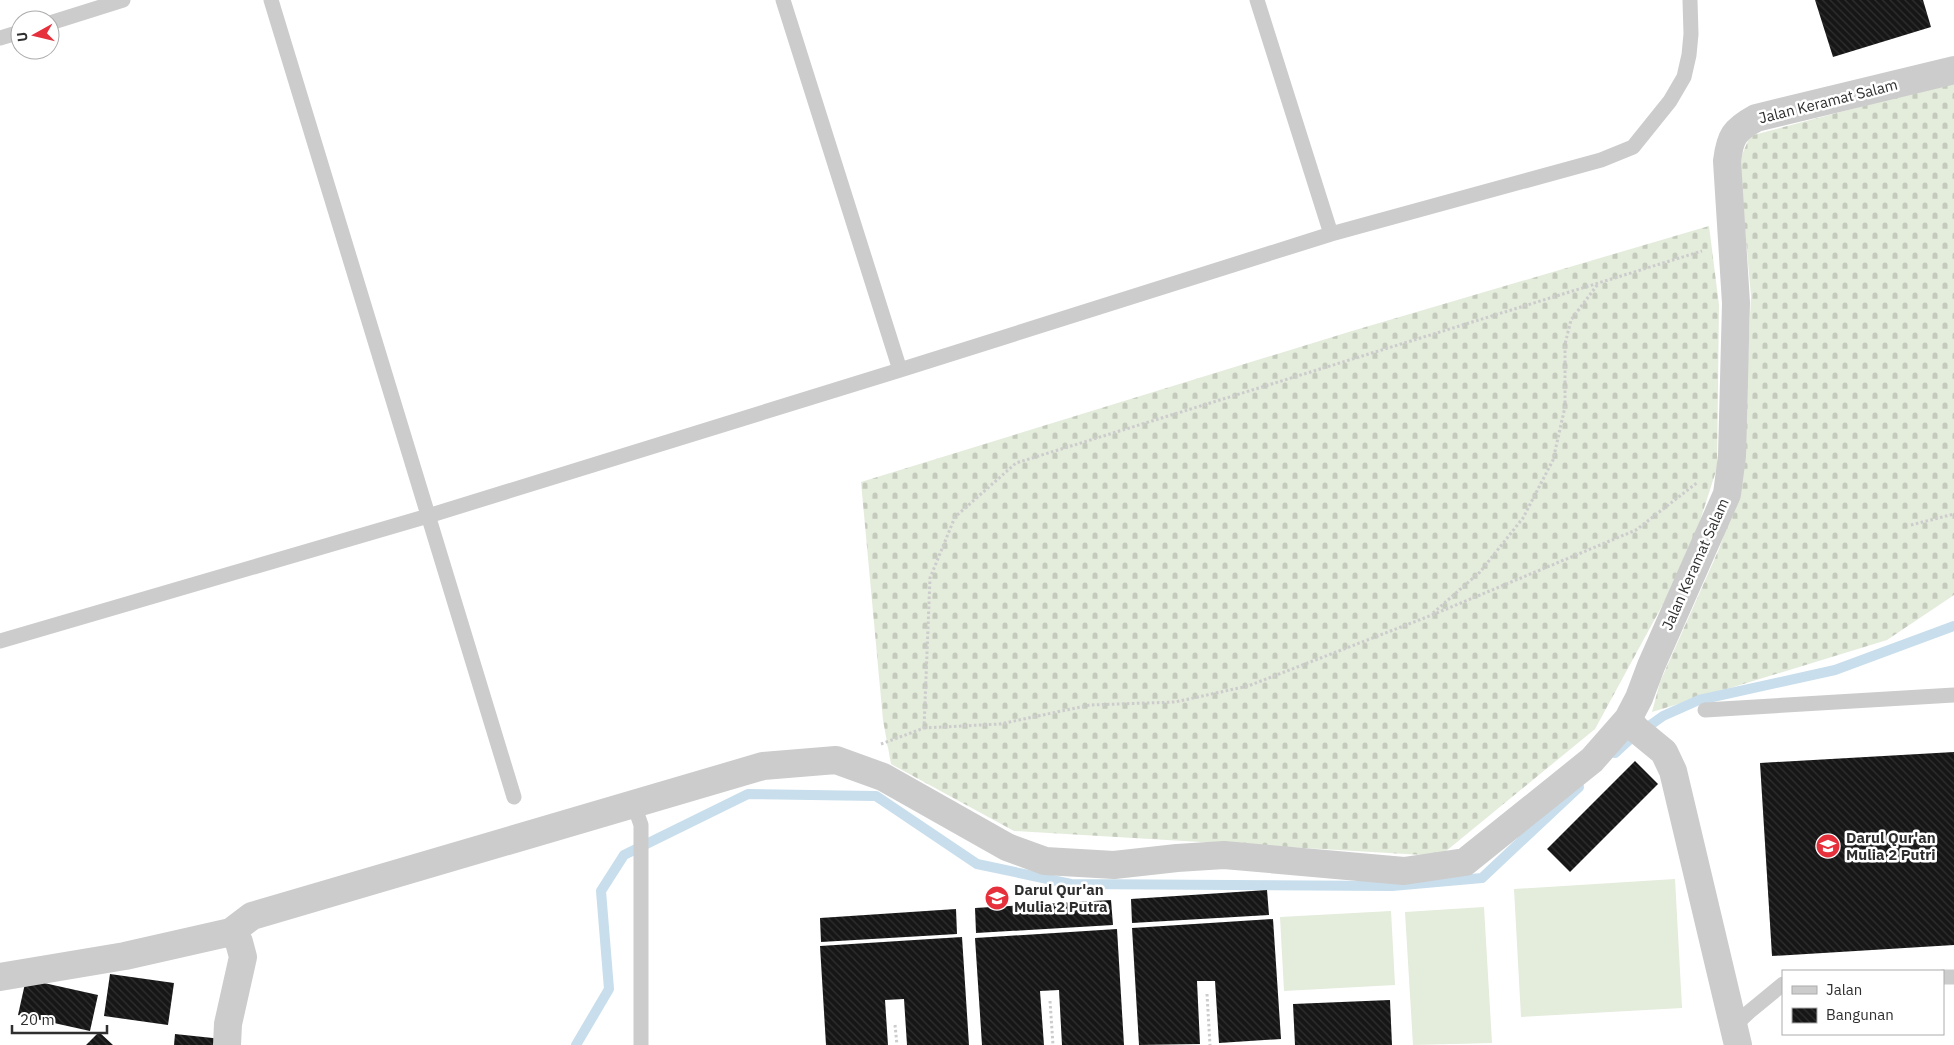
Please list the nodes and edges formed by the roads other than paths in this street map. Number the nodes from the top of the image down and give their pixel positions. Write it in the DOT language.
graph roads {
  1 [pos="123,0"];
  2 [pos="271,0"];
  3 [pos="783,0"];
  4 [pos="1257,0"];
  5 [pos="1690,0"];
  6 [pos="60,19"];
  7 [pos="1954,70"];
  8 [pos="1330,234"];
  9 [pos="900,370"];
  10 [pos="428,516"];
  11 [pos="0,641"];
  12 [pos="1954,695"];
  13 [pos="1705,710"];
  14 [pos="1639,730"];
  15 [pos="514,797"];
  16 [pos="638,815"];
  17 [pos="231,932"];
  18 [pos="0,977"];
  19 [pos="1782,985"];
  20 [pos="1736,1036"];
  21 [pos="227,1045"];
  22 [pos="642,1045"];
  1 -- 6 [label="lane"];
  2 -- 10 [label="lane"];
  3 -- 9 [label="lane"];
  4 -- 8 [label="lane"];
  5 -- 8 [label="lane"];
  7 -- 14 [label="street, Jalan Keramat Salam"];
  8 -- 9 [label="lane"];
  9 -- 10 [label="lane"];
  10 -- 11 [label="lane"];
  10 -- 15 [label="lane"];
  12 -- 13 [label="lane"];
  14 -- 16 [label="street, Jalan Keramat Salam"];
  14 -- 20 [label="street"];
  16 -- 17 [label="street, Jalan Keramat Salam"];
  16 -- 22 [label="lane"];
  17 -- 18 [label="street"];
  17 -- 21 [label="street"];
  19 -- 20 [label="lane"];
}
